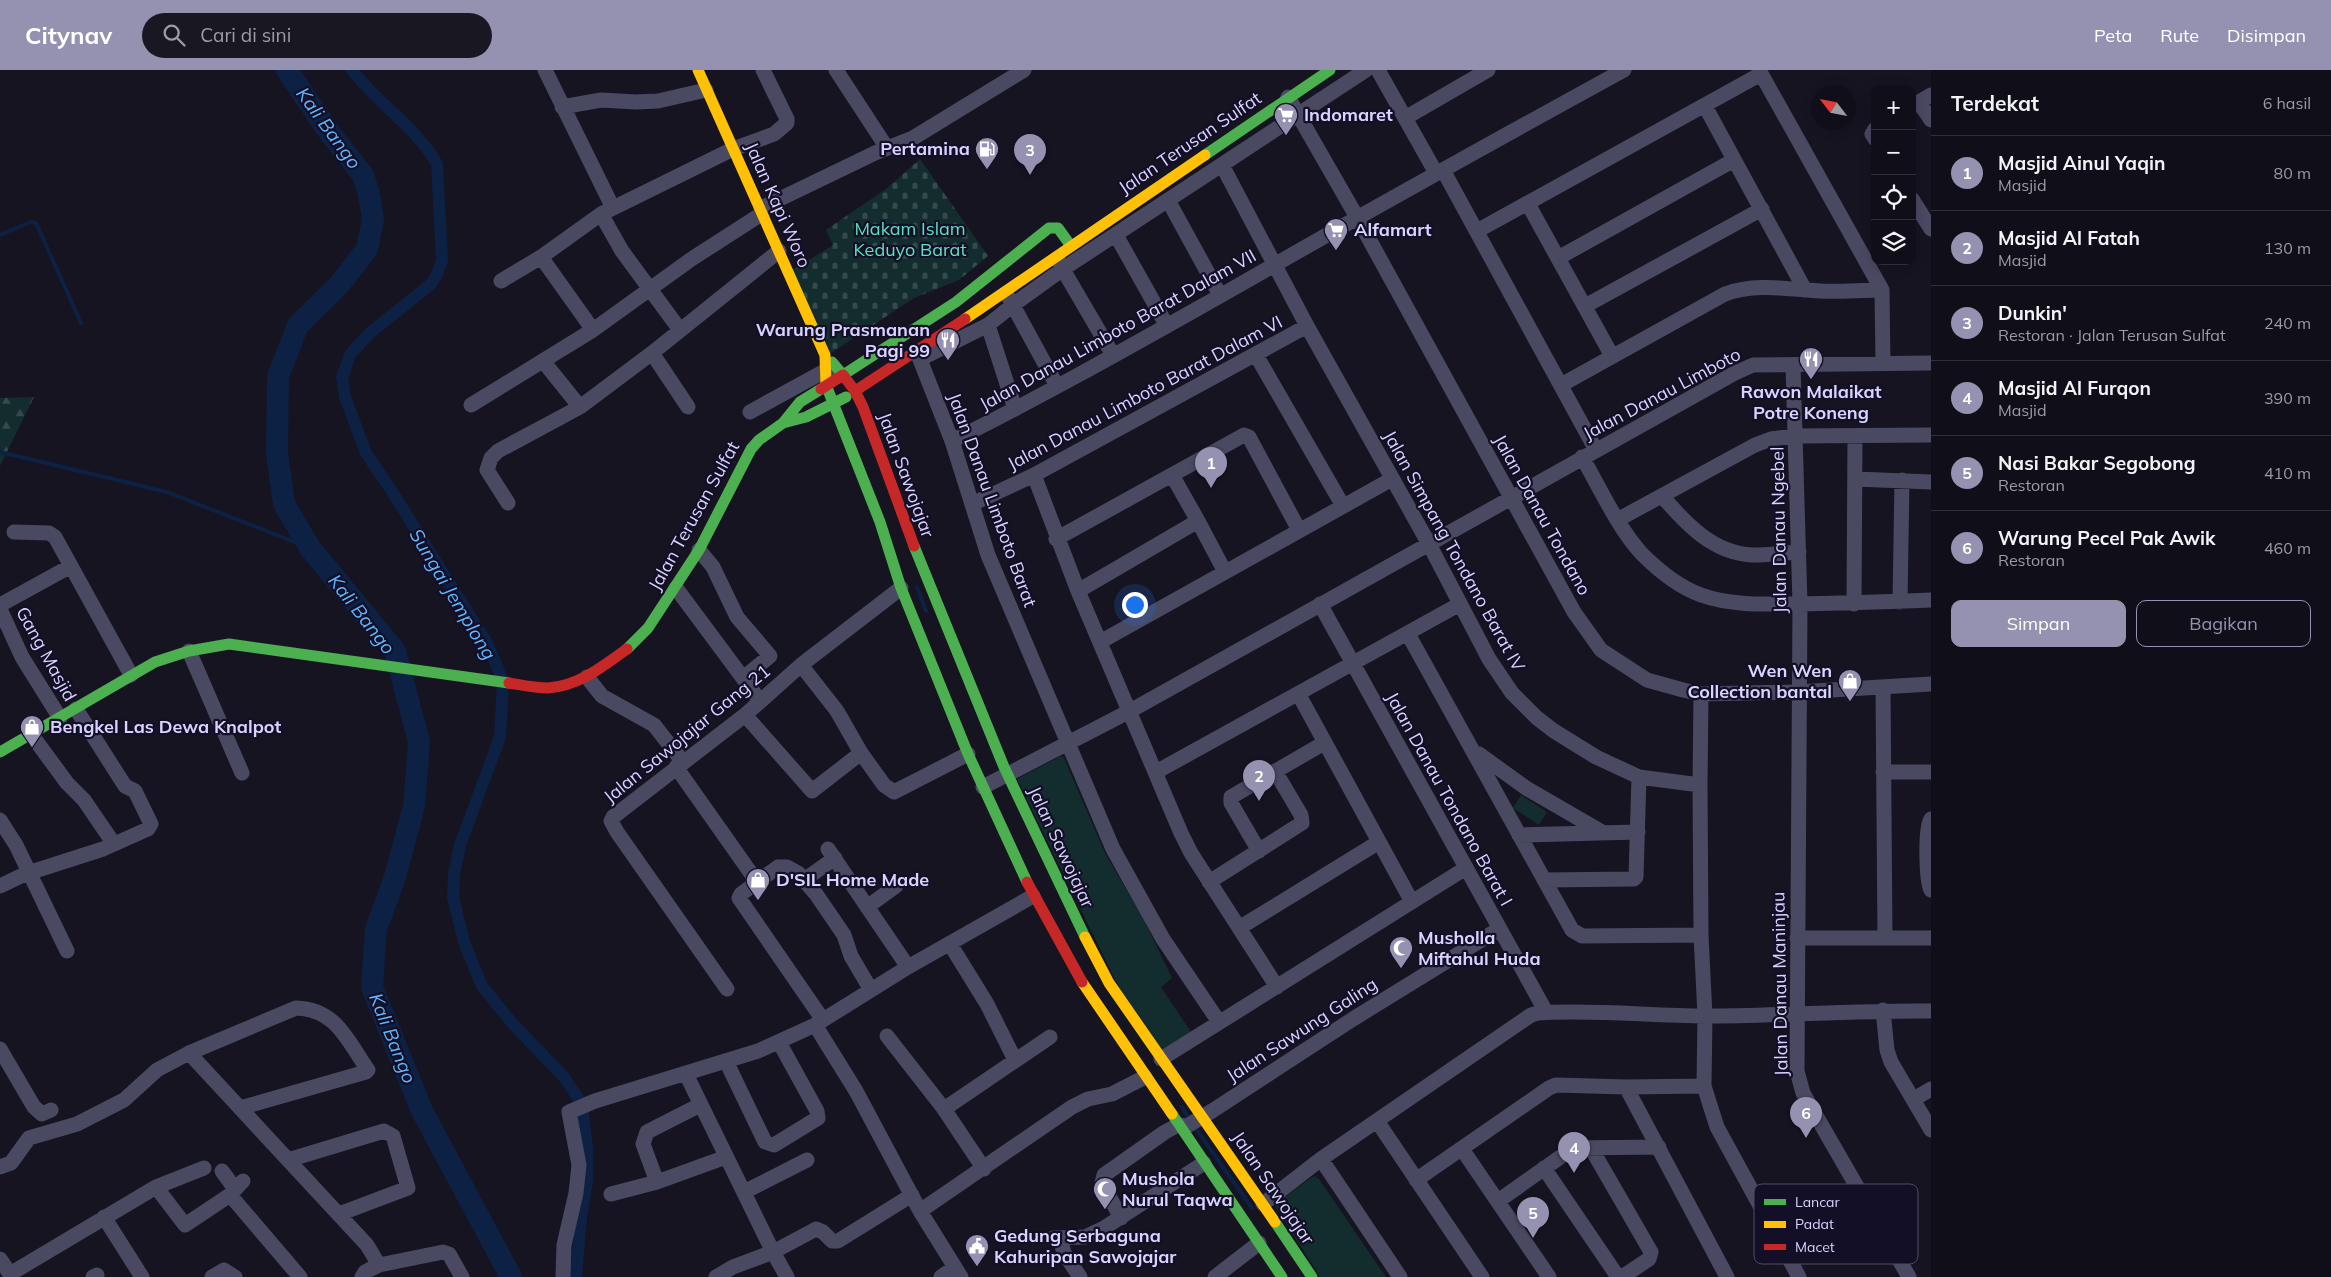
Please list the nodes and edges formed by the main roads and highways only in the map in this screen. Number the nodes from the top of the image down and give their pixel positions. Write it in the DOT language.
graph roads {
  1 [pos="698,70"];
  2 [pos="1330,70"];
  3 [pos="1071,246"];
  4 [pos="956,302"];
  5 [pos="966,318"];
  6 [pos="831,370"];
  7 [pos="855,391"];
  8 [pos="832,405"];
  9 [pos="783,423"];
  10 [pos="0,752"];
  11 [pos="997,781"];
  12 [pos="1137,1042"];
  13 [pos="1191,1121"];
  14 [pos="1251,1205"];
  15 [pos="1282,1277"];
  16 [pos="1312,1277"];
  1 -- 6 [label="main road, Jalan Kapi Woro"];
  2 -- 3 [label="main road, Jalan Terusan Sulfat"];
  3 -- 4 [label="main road, Jalan Terusan Sulfat"];
  3 -- 5 [label="main road, Jalan Terusan Sulfat"];
  4 -- 5 [label="main road"];
  4 -- 6 [label="main road, Jalan Terusan Sulfat"];
  5 -- 7 [label="main road, Jalan Terusan Sulfat"];
  6 -- 7 [label="main road, Jalan Kapi Woro"];
  6 -- 8 [label="main road, Jalan Kapi Woro"];
  6 -- 9 [label="main road, Jalan Terusan Sulfat"];
  7 -- 8 [label="main road, Jalan Terusan Sulfat"];
  7 -- 11 [label="main road, Jalan Sawojajar"];
  8 -- 9 [label="main road, Jalan Terusan Sulfat"];
  8 -- 11 [label="main road, Jalan Sawojajar"];
  9 -- 10 [label="main road, Jalan Terusan Sulfat"];
  11 -- 12 [label="main road, Jalan Sawojajar"];
  11 -- 12 [label="main road, Jalan Sawojajar"];
  12 -- 13 [label="main road, Jalan Sawojajar"];
  12 -- 13 [label="main road, Jalan Sawojajar"];
  13 -- 14 [label="main road, Jalan Sawojajar"];
  13 -- 14 [label="main road, Jalan Sawojajar"];
  14 -- 15 [label="main road, Jalan Sawojajar"];
  14 -- 16 [label="main road, Jalan Sawojajar"];
}
